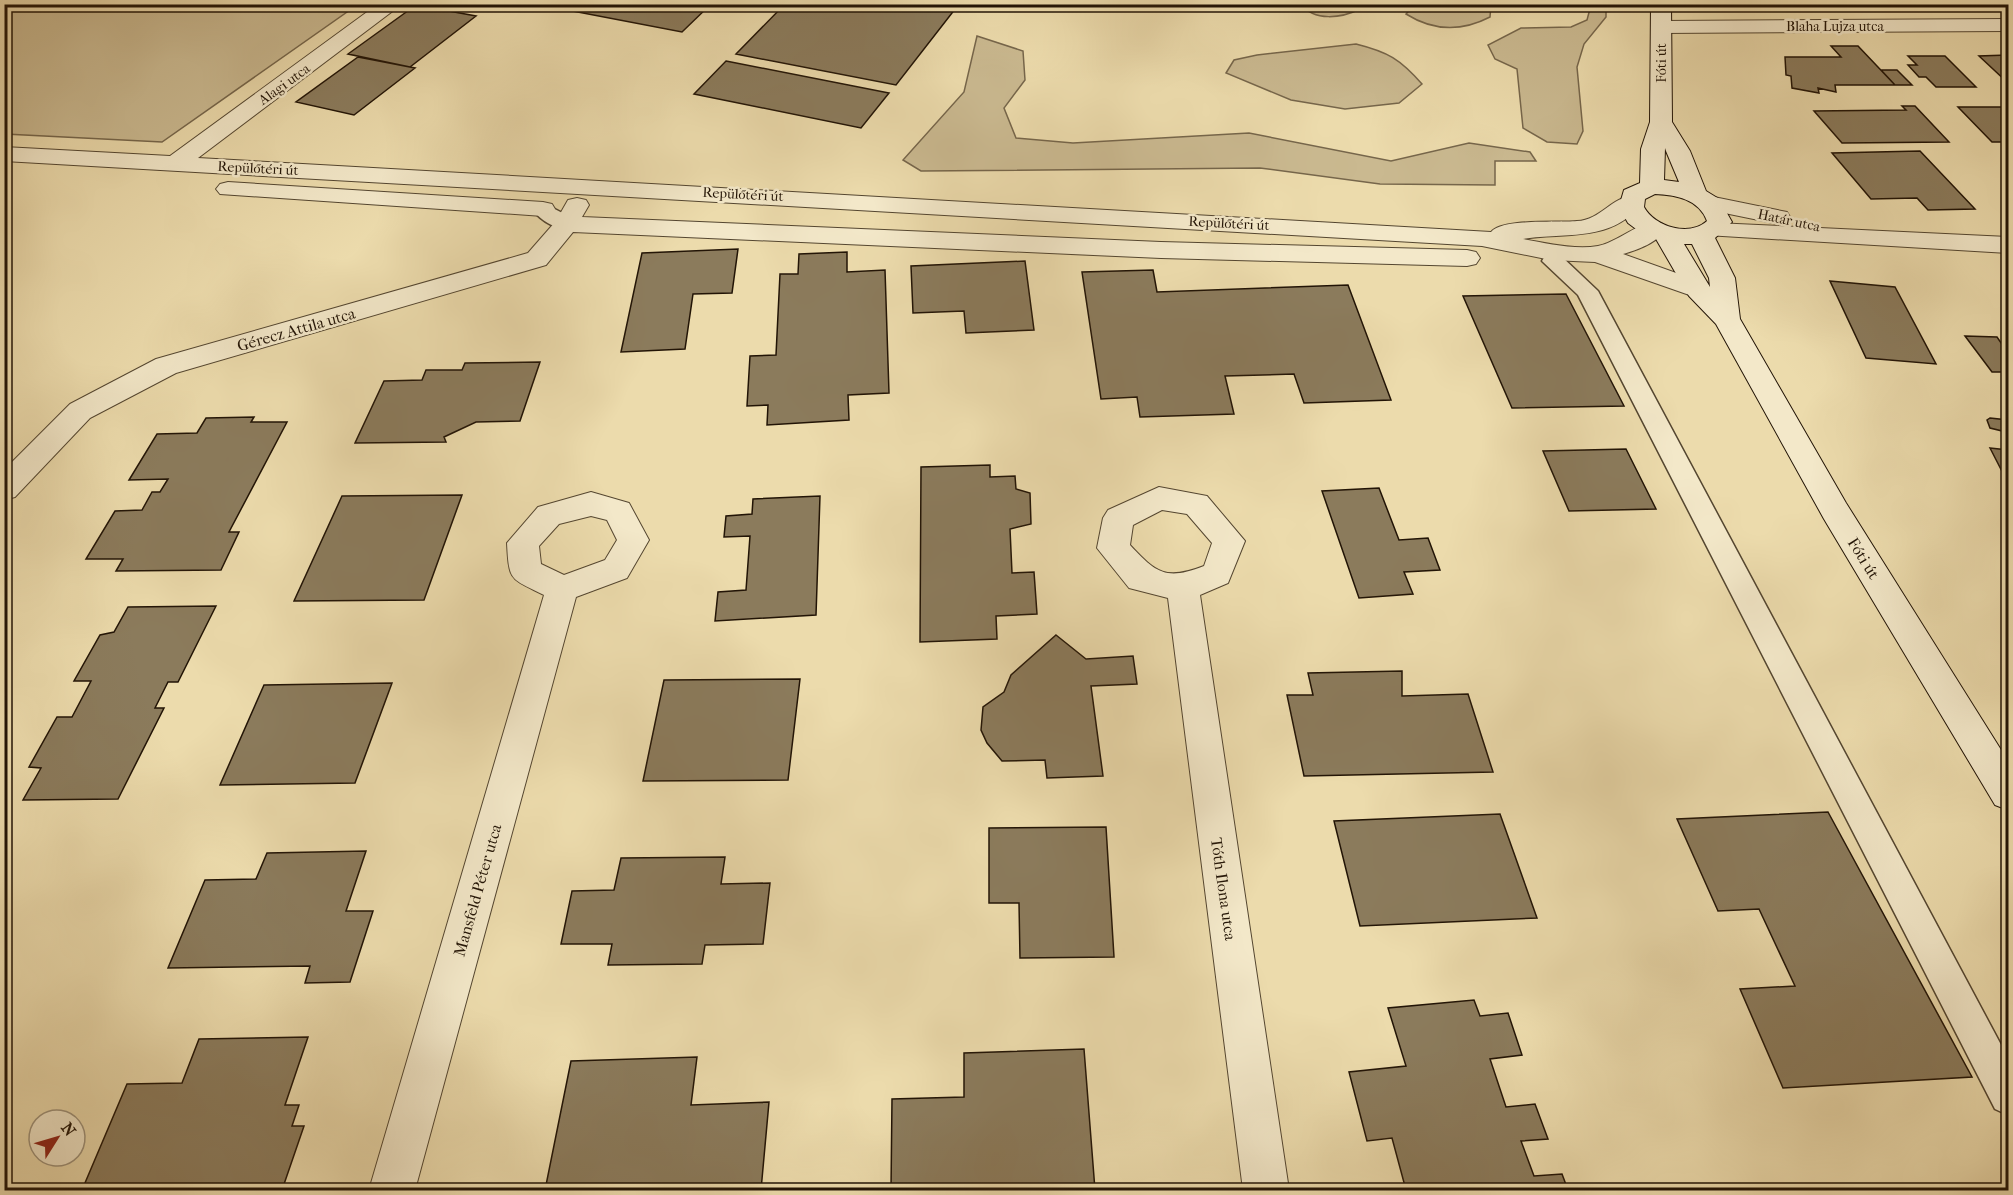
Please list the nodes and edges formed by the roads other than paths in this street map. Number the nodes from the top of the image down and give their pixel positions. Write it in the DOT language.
graph roads {
  1 [pos="392,4"];
  2 [pos="1661,4"];
  3 [pos="2008,25"];
  4 [pos="1661,27"];
  5 [pos="1661,123"];
  6 [pos="4,154"];
  7 [pos="176,163"];
  8 [pos="4,174"];
  9 [pos="588,185"];
  10 [pos="1652,187"];
  11 [pos="1703,199"];
  12 [pos="1630,201"];
  13 [pos="543,209"];
  14 [pos="566,224"];
  15 [pos="1660,231"];
  16 [pos="1708,233"];
  17 [pos="1482,237"];
  18 [pos="1868,237"];
  19 [pos="2008,245"];
  20 [pos="1598,254"];
  21 [pos="1552,261"];
  22 [pos="1698,290"];
  23 [pos="1727,320"];
  24 [pos="4,489"];
  25 [pos="562,588"];
  26 [pos="1183,588"];
  27 [pos="2008,793"];
  28 [pos="2008,1096"];
  29 [pos="392,1191"];
  30 [pos="1266,1191"];
  1 -- 7 [label="street, Alagi utca"];
  2 -- 4 [label="street, Fóti út"];
  3 -- 4 [label="street, Blaha Lujza utca"];
  4 -- 5 [label="street, Fóti út"];
  5 -- 10 [label="street, Fóti út"];
  5 -- 11 [label="street, Fóti út"];
  6 -- 7 [label="street, Repülőtéri út"];
  7 -- 9 [label="street, Repülőtéri út"];
  8 -- 13 [label="street"];
  9 -- 14 [label="street, Gérecz Attila utca"];
  9 -- 17 [label="street, Repülőtéri út"];
  10 -- 11 [label="street"];
  10 -- 12 [label="street"];
  11 -- 16 [label="street, Fóti út"];
  11 -- 18 [label="street, Határ utca"];
  12 -- 15 [label="street, Fóti út"];
  12 -- 17 [label="street, Repülőtéri út"];
  13 -- 14 [label="lane"];
  14 -- 21 [label="street"];
  14 -- 24 [label="street, Gérecz Attila utca"];
  15 -- 16 [label="street"];
  15 -- 20 [label="street, Repülőtéri út"];
  15 -- 22 [label="street, Fóti út"];
  16 -- 18 [label="street, Határ utca"];
  16 -- 23 [label="street, Fóti út"];
  17 -- 20 [label="street, Repülőtéri út"];
  18 -- 19 [label="street, Határ utca"];
  20 -- 22 [label="street, Repülőtéri út"];
  21 -- 28 [label="lane"];
  22 -- 23 [label="street, Fóti út"];
  23 -- 27 [label="street, Fóti út"];
  25 -- 29 [label="street, Mansfeld Péter utca"];
  26 -- 30 [label="street, Tóth Ilona utca"];
}
